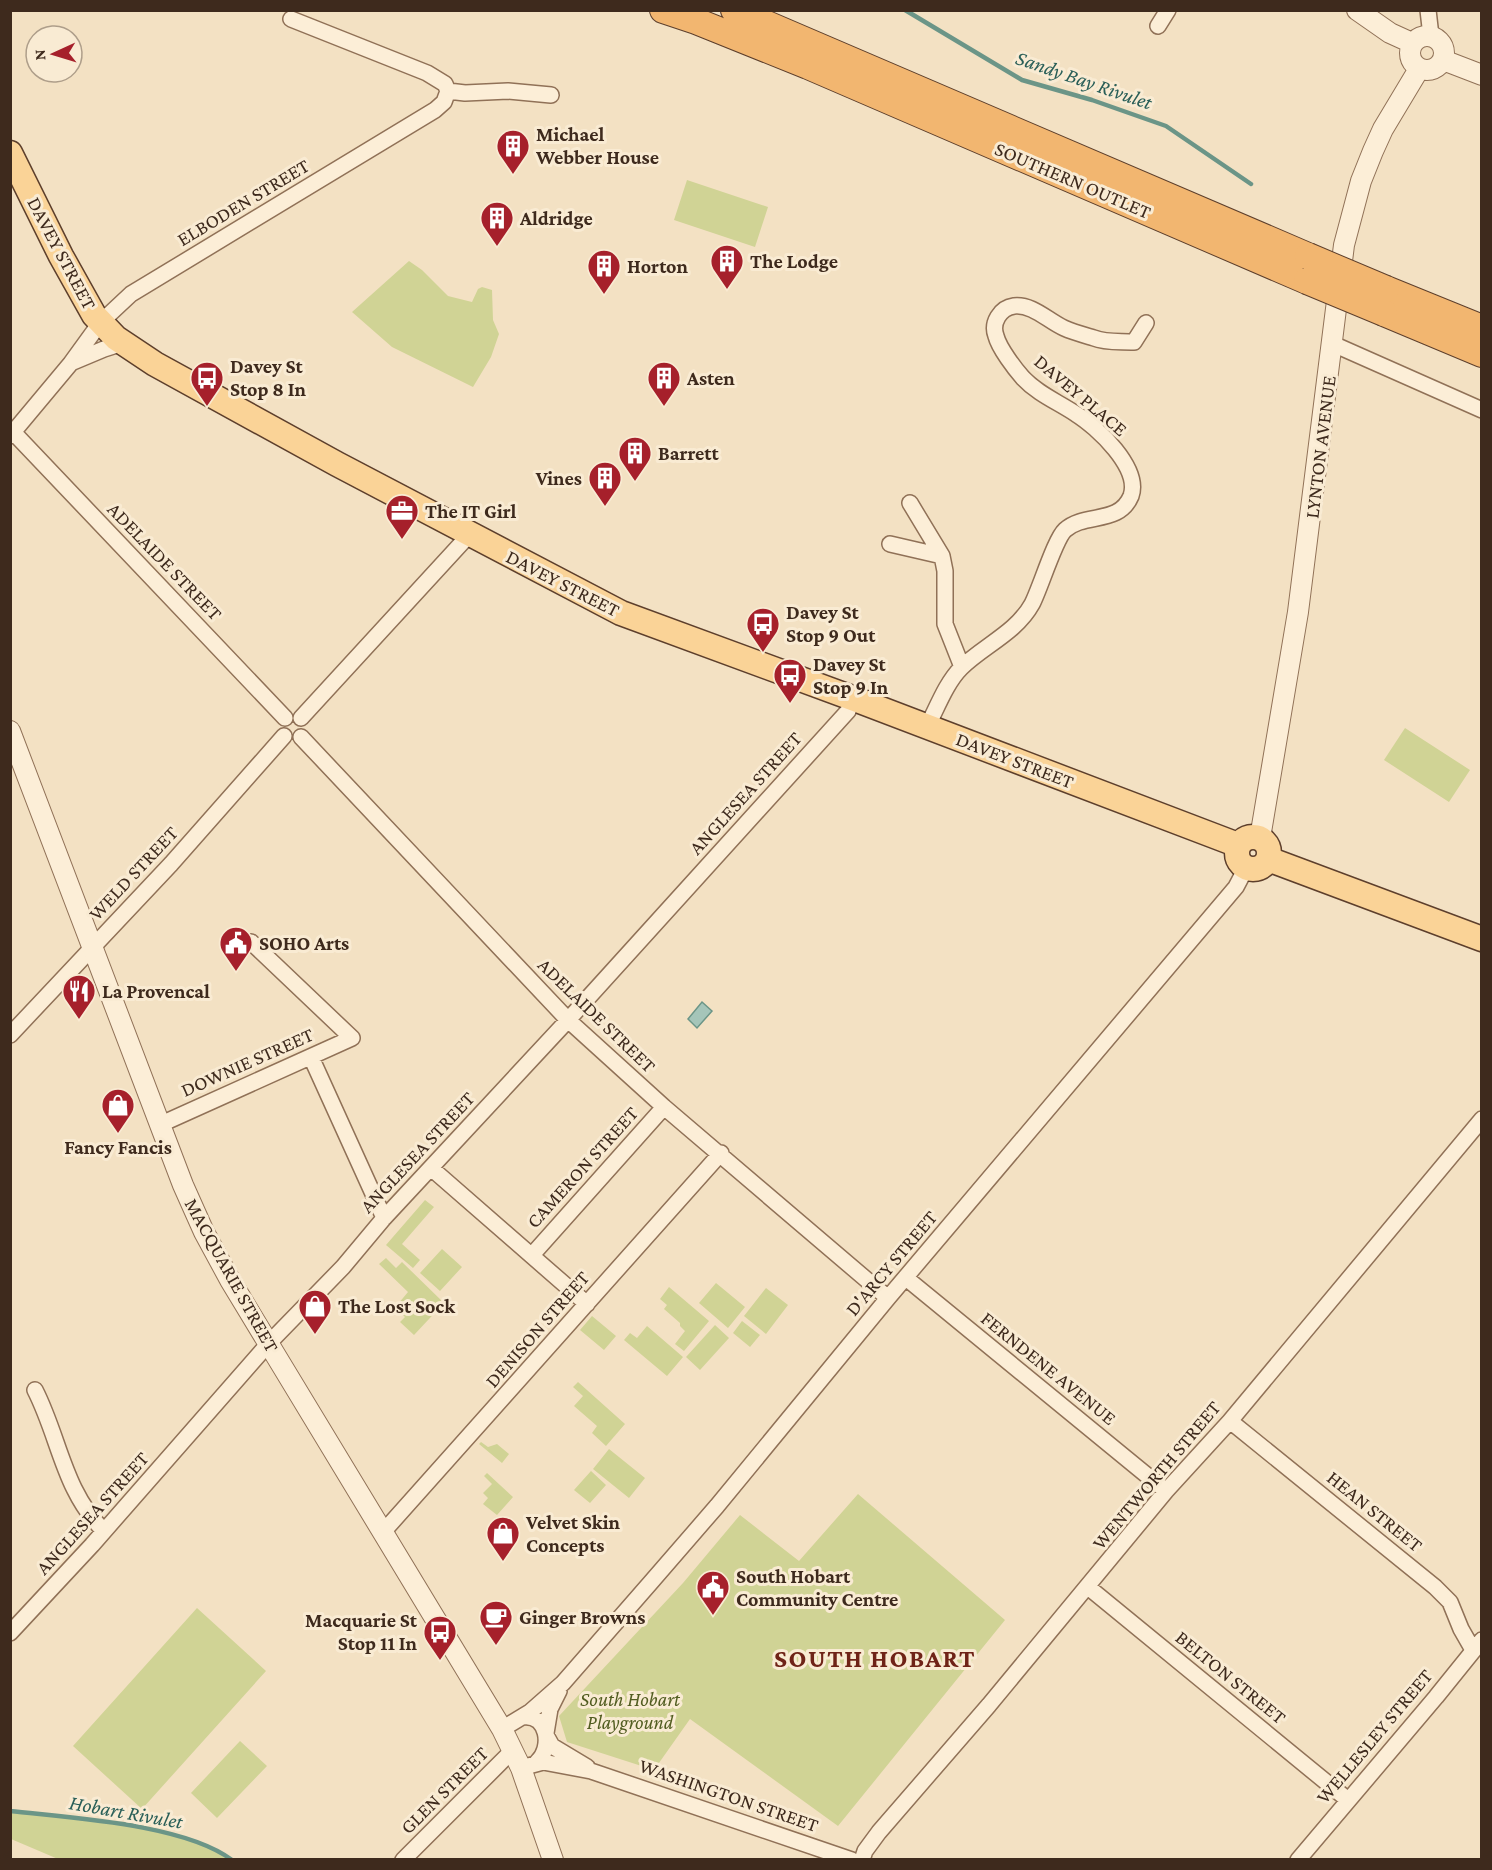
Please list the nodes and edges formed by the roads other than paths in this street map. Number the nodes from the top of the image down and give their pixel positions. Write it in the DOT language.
graph roads {
  1 [pos="663,10"];
  2 [pos="734,10"];
  3 [pos="1168,10"];
  4 [pos="1357,10"];
  5 [pos="1428,10"];
  6 [pos="291,19"];
  7 [pos="1158,26"];
  8 [pos="1422,40"];
  9 [pos="1443,60"];
  10 [pos="1419,69"];
  11 [pos="1482,75"];
  12 [pos="448,91"];
  13 [pos="551,95"];
  14 [pos="10,153"];
  15 [pos="1307,268"];
  16 [pos="1385,301"];
  17 [pos="100,323"];
  18 [pos="1146,323"];
  19 [pos="1482,328"];
  20 [pos="123,343"];
  21 [pos="1333,344"];
  22 [pos="1482,354"];
  23 [pos="71,363"];
  24 [pos="1482,410"];
  25 [pos="12,434"];
  26 [pos="910,503"];
  27 [pos="470,534"];
  28 [pos="891,544"];
  29 [pos="942,556"];
  30 [pos="962,668"];
  31 [pos="852,698"];
  32 [pos="293,718"];
  33 [pos="927,727"];
  34 [pos="11,734"];
  35 [pos="284,736"];
  36 [pos="301,737"];
  37 [pos="1253,852"];
  38 [pos="1482,939"];
  39 [pos="251,942"];
  40 [pos="92,948"];
  41 [pos="568,1020"];
  42 [pos="10,1035"];
  43 [pos="311,1057"];
  44 [pos="664,1107"];
  45 [pos="1482,1119"];
  46 [pos="159,1125"];
  47 [pos="720,1153"];
  48 [pos="430,1168"];
  49 [pos="384,1218"];
  50 [pos="532,1255"];
  51 [pos="906,1278"];
  52 [pos="888,1298"];
  53 [pos="587,1304"];
  54 [pos="268,1343"];
  55 [pos="35,1390"];
  56 [pos="1230,1421"];
  57 [pos="1166,1491"];
  58 [pos="104,1531"];
  59 [pos="384,1532"];
  60 [pos="1088,1587"];
  61 [pos="10,1633"];
  62 [pos="1477,1645"];
  63 [pos="563,1683"];
  64 [pos="522,1717"];
  65 [pos="502,1729"];
  66 [pos="546,1735"];
  67 [pos="524,1760"];
  68 [pos="591,1771"];
  69 [pos="1348,1800"];
  70 [pos="404,1860"];
  71 [pos="553,1860"];
  72 [pos="852,1860"];
  73 [pos="862,1860"];
  74 [pos="1298,1860"];
  1 -- 15 [label="highway, SOUTHERN OUTLET"];
  2 -- 15 [label="highway, SOUTHERN OUTLET"];
  3 -- 7 [label="street"];
  4 -- 8 [label="street"];
  5 -- 8 [label="street"];
  6 -- 12 [label="street"];
  8 -- 9 [label="street"];
  8 -- 10 [label="street"];
  9 -- 10 [label="street"];
  9 -- 11 [label="street"];
  10 -- 21 [label="street, LYNTON AVENUE"];
  12 -- 13 [label="street"];
  12 -- 17 [label="street, ELBODEN STREET"];
  14 -- 17 [label="main road, DAVEY STREET"];
  15 -- 16 [label="highway, SOUTHERN OUTLET, bridge"];
  16 -- 19 [label="highway, SOUTHERN OUTLET"];
  16 -- 22 [label="highway, SOUTHERN OUTLET"];
  17 -- 20 [label="main road, DAVEY STREET"];
  17 -- 23 [label="street, ELBODEN STREET"];
  18 -- 30 [label="street, DAVEY PLACE"];
  20 -- 23 [label="street, ELBODEN STREET"];
  20 -- 27 [label="main road, DAVEY STREET"];
  21 -- 24 [label="street"];
  21 -- 37 [label="street, LYNTON AVENUE"];
  23 -- 25 [label="street, ELBODEN STREET"];
  25 -- 32 [label="street, ADELAIDE STREET"];
  26 -- 29 [label="street"];
  27 -- 31 [label="main road, DAVEY STREET"];
  27 -- 32 [label="street"];
  28 -- 29 [label="street"];
  29 -- 30 [label="street"];
  30 -- 33 [label="street, DAVEY PLACE"];
  31 -- 33 [label="main road, DAVEY STREET"];
  31 -- 41 [label="street, ANGLESEA STREET"];
  32 -- 35 [label="street"];
  32 -- 36 [label="street"];
  33 -- 37 [label="main road, DAVEY STREET"];
  34 -- 40 [label="street, MACQUARIE STREET"];
  35 -- 36 [label="street"];
  35 -- 40 [label="street, WELD STREET"];
  36 -- 41 [label="street, ADELAIDE STREET"];
  37 -- 38 [label="main road, DAVEY STREET"];
  37 -- 51 [label="street, D'ARCY STREET"];
  39 -- 43 [label="street, DOWNIE STREET"];
  40 -- 42 [label="street, WELD STREET"];
  40 -- 46 [label="street, MACQUARIE STREET"];
  41 -- 44 [label="street, ADELAIDE STREET"];
  41 -- 48 [label="street, ANGLESEA STREET"];
  43 -- 46 [label="street, DOWNIE STREET"];
  43 -- 49 [label="street"];
  44 -- 47 [label="street, ADELAIDE STREET"];
  44 -- 50 [label="street, CAMERON STREET"];
  45 -- 56 [label="street, WENTWORTH STREET"];
  46 -- 54 [label="street, MACQUARIE STREET"];
  47 -- 52 [label="street, ADELAIDE STREET"];
  47 -- 53 [label="street, DENISON STREET"];
  48 -- 49 [label="street, ANGLESEA STREET"];
  48 -- 50 [label="street"];
  49 -- 54 [label="street, ANGLESEA STREET"];
  50 -- 53 [label="street"];
  51 -- 52 [label="street, D'ARCY STREET"];
  51 -- 57 [label="street, FERNDENE AVENUE"];
  52 -- 63 [label="street, D'ARCY STREET"];
  53 -- 59 [label="street, DENISON STREET"];
  54 -- 58 [label="street, ANGLESEA STREET"];
  54 -- 59 [label="street, MACQUARIE STREET"];
  55 -- 58 [label="street"];
  56 -- 57 [label="street, WENTWORTH STREET"];
  56 -- 62 [label="street, HEAN STREET"];
  57 -- 60 [label="street, WENTWORTH STREET"];
  58 -- 61 [label="street, ANGLESEA STREET"];
  59 -- 65 [label="street, MACQUARIE STREET"];
  60 -- 69 [label="street, BELTON STREET"];
  60 -- 73 [label="street, WENTWORTH STREET"];
  62 -- 69 [label="street, WELLESLEY STREET"];
  63 -- 64 [label="street, D'ARCY STREET"];
  63 -- 66 [label="street, D'ARCY STREET"];
  64 -- 65 [label="street, D'ARCY STREET"];
  64 -- 66 [label="street"];
  65 -- 67 [label="street, MACQUARIE STREET"];
  66 -- 67 [label="street"];
  66 -- 68 [label="street, WASHINGTON STREET"];
  67 -- 68 [label="street, WASHINGTON STREET"];
  67 -- 70 [label="street, GLEN STREET"];
  67 -- 71 [label="street, MACQUARIE STREET"];
  68 -- 72 [label="street, WASHINGTON STREET"];
  69 -- 74 [label="street, WELLESLEY STREET"];
}
